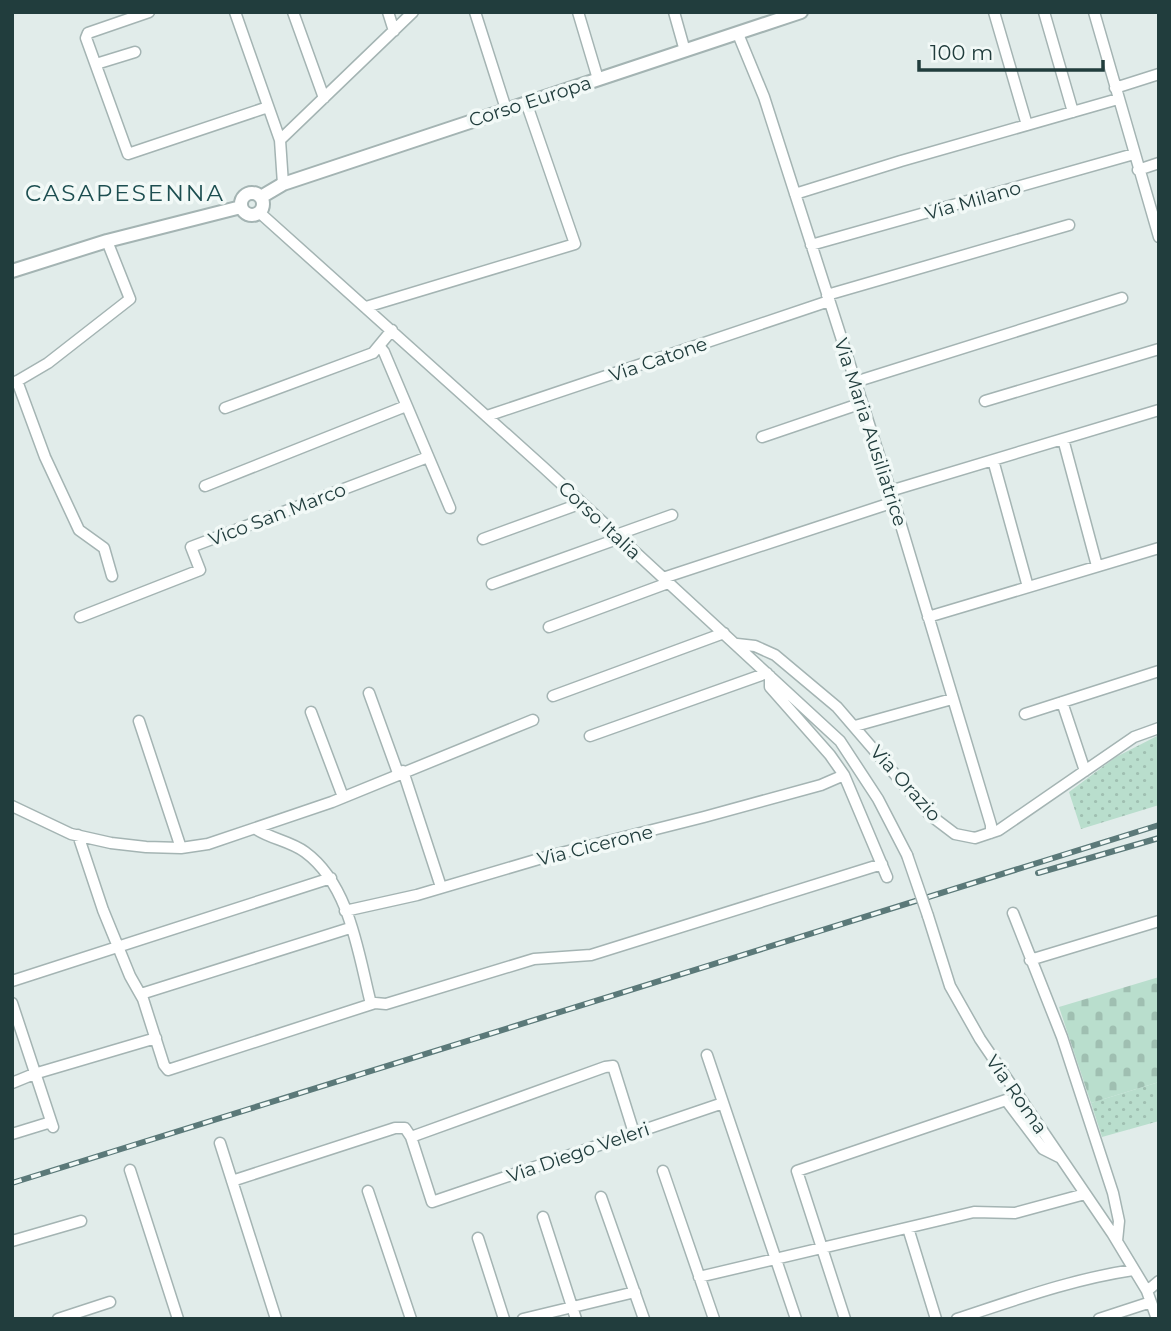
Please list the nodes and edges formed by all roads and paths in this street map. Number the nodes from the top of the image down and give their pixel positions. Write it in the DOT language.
graph roads {
  1 [pos="149,12"];
  2 [pos="235,12"];
  3 [pos="293,12"];
  4 [pos="388,12"];
  5 [pos="413,12"];
  6 [pos="475,12"];
  7 [pos="578,12"];
  8 [pos="674,12"];
  9 [pos="801,12"];
  10 [pos="994,12"];
  11 [pos="1044,12"];
  12 [pos="1094,12"];
  13 [pos="766,18"];
  14 [pos="394,31"];
  15 [pos="738,34"];
  16 [pos="685,51"];
  17 [pos="135,52"];
  18 [pos="96,64"];
  19 [pos="1159,74"];
  20 [pos="598,79"];
  21 [pos="1115,88"];
  22 [pos="324,98"];
  23 [pos="1118,99"];
  24 [pos="526,102"];
  25 [pos="268,107"];
  26 [pos="506,109"];
  27 [pos="1073,112"];
  28 [pos="1027,125"];
  29 [pos="280,140"];
  30 [pos="1134,154"];
  31 [pos="1159,163"];
  32 [pos="1139,170"];
  33 [pos="283,184"];
  34 [pos="795,194"];
  35 [pos="261,197"];
  36 [pos="241,207"];
  37 [pos="260,213"];
  38 [pos="1069,225"];
  39 [pos="1159,237"];
  40 [pos="107,241"];
  41 [pos="811,245"];
  42 [pos="12,271"];
  43 [pos="828,298"];
  44 [pos="1122,298"];
  45 [pos="366,307"];
  46 [pos="392,330"];
  47 [pos="379,346"];
  48 [pos="1159,349"];
  49 [pos="15,382"];
  50 [pos="855,382"];
  51 [pos="985,401"];
  52 [pos="862,403"];
  53 [pos="406,406"];
  54 [pos="225,408"];
  55 [pos="1159,410"];
  56 [pos="487,416"];
  57 [pos="762,437"];
  58 [pos="1063,439"];
  59 [pos="428,457"];
  60 [pos="993,460"];
  61 [pos="205,486"];
  62 [pos="890,491"];
  63 [pos="894,502"];
  64 [pos="582,503"];
  65 [pos="450,508"];
  66 [pos="672,515"];
  67 [pos="618,536"];
  68 [pos="483,539"];
  69 [pos="1159,548"];
  70 [pos="1097,566"];
  71 [pos="113,576"];
  72 [pos="666,581"];
  73 [pos="492,584"];
  74 [pos="1028,587"];
  75 [pos="80,617"];
  76 [pos="928,617"];
  77 [pos="548,627"];
  78 [pos="724,633"];
  79 [pos="737,644"];
  80 [pos="1159,671"];
  81 [pos="769,674"];
  82 [pos="369,692"];
  83 [pos="553,696"];
  84 [pos="952,699"];
  85 [pos="1062,702"];
  86 [pos="311,712"];
  87 [pos="1025,714"];
  88 [pos="533,720"];
  89 [pos="139,721"];
  90 [pos="855,726"];
  91 [pos="1159,727"];
  92 [pos="590,736"];
  93 [pos="1085,771"];
  94 [pos="401,772"];
  95 [pos="844,775"];
  96 [pos="343,797"];
  97 [pos="12,806"];
  98 [pos="256,830"];
  99 [pos="991,833"];
  100 [pos="78,835"];
  101 [pos="181,848"];
  102 [pos="907,855"];
  103 [pos="881,864"];
  104 [pos="887,877"];
  105 [pos="331,878"];
  106 [pos="441,887"];
  107 [pos="345,911"];
  108 [pos="1013,913"];
  109 [pos="1159,921"];
  110 [pos="350,928"];
  111 [pos="120,948"];
  112 [pos="1030,960"];
  113 [pos="12,981"];
  114 [pos="141,994"];
  115 [pos="12,1003"];
  116 [pos="371,1004"];
  117 [pos="156,1038"];
  118 [pos="707,1055"];
  119 [pos="34,1074"];
  120 [pos="12,1083"];
  121 [pos="723,1103"];
  122 [pos="408,1133"];
  123 [pos="634,1133"];
  124 [pos="12,1134"];
  125 [pos="220,1143"];
  126 [pos="1062,1158"];
  127 [pos="130,1171"];
  128 [pos="663,1171"];
  129 [pos="232,1181"];
  130 [pos="369,1191"];
  131 [pos="1085,1194"];
  132 [pos="601,1197"];
  133 [pos="543,1217"];
  134 [pos="81,1221"];
  135 [pos="908,1228"];
  136 [pos="478,1238"];
  137 [pos="12,1241"];
  138 [pos="1117,1243"];
  139 [pos="822,1248"];
  140 [pos="776,1260"];
  141 [pos="1133,1270"];
  142 [pos="699,1277"];
  143 [pos="1159,1281"];
  144 [pos="1147,1291"];
  145 [pos="635,1292"];
  146 [pos="110,1302"];
  147 [pos="1151,1302"];
  148 [pos="572,1307"];
  149 [pos="58,1319"];
  150 [pos="178,1319"];
  151 [pos="276,1319"];
  152 [pos="411,1319"];
  153 [pos="504,1319"];
  154 [pos="523,1319"];
  155 [pos="576,1319"];
  156 [pos="644,1319"];
  157 [pos="714,1319"];
  158 [pos="796,1319"];
  159 [pos="845,1319"];
  160 [pos="936,1319"];
  161 [pos="957,1319"];
  162 [pos="1099,1319"];
  163 [pos="1157,1319"];
  1 -- 18 [label="street"];
  2 -- 25 [label="street"];
  3 -- 22 [label="street"];
  4 -- 14 [label="street"];
  5 -- 14 [label="street"];
  6 -- 26 [label="street"];
  7 -- 20 [label="street"];
  8 -- 16 [label="street"];
  9 -- 13 [label="street, Corso Europa"];
  10 -- 28 [label="street"];
  11 -- 27 [label="street"];
  12 -- 21 [label="street"];
  13 -- 15 [label="street, Corso Europa"];
  14 -- 22 [label="street"];
  15 -- 16 [label="street, Corso Europa"];
  15 -- 34 [label="street, Via Maria Ausiliatrice"];
  16 -- 20 [label="street, Corso Europa"];
  17 -- 18 [label="street"];
  18 -- 25 [label="street"];
  19 -- 21 [label="street"];
  20 -- 24 [label="street, Corso Europa"];
  21 -- 23 [label="street"];
  22 -- 29 [label="street"];
  23 -- 27 [label="street"];
  23 -- 30 [label="street"];
  24 -- 26 [label="street, Corso Europa"];
  24 -- 45 [label="street"];
  25 -- 29 [label="street"];
  26 -- 33 [label="street, Corso Europa"];
  27 -- 28 [label="street"];
  28 -- 34 [label="street"];
  29 -- 33 [label="street"];
  30 -- 32 [label="street"];
  30 -- 41 [label="street, Via Milano"];
  31 -- 32 [label="street"];
  32 -- 39 [label="street"];
  33 -- 35 [label="street, Corso Europa"];
  34 -- 41 [label="street, Via Maria Ausiliatrice"];
  35 -- 36 [label="street"];
  35 -- 37 [label="street"];
  36 -- 37 [label="street"];
  36 -- 40 [label="street"];
  37 -- 45 [label="street, Corso Italia"];
  38 -- 43 [label="street, Via Catone"];
  40 -- 42 [label="street"];
  40 -- 49 [label="street"];
  41 -- 43 [label="street, Via Maria Ausiliatrice"];
  43 -- 50 [label="street, Via Maria Ausiliatrice"];
  43 -- 56 [label="street, Via Catone"];
  44 -- 50 [label="street"];
  45 -- 46 [label="street, Corso Italia"];
  46 -- 47 [label="street"];
  46 -- 56 [label="street, Corso Italia"];
  47 -- 53 [label="street"];
  47 -- 54 [label="street"];
  48 -- 51 [label="street"];
  49 -- 71 [label="street"];
  50 -- 52 [label="street, Via Maria Ausiliatrice"];
  52 -- 57 [label="street"];
  52 -- 62 [label="street, Via Maria Ausiliatrice"];
  53 -- 59 [label="street"];
  53 -- 61 [label="street"];
  55 -- 58 [label="street"];
  56 -- 64 [label="street, Corso Italia"];
  58 -- 60 [label="street"];
  58 -- 70 [label="street"];
  59 -- 65 [label="street"];
  59 -- 75 [label="street, Vico San Marco"];
  60 -- 62 [label="street"];
  60 -- 74 [label="street"];
  62 -- 63 [label="street, Via Maria Ausiliatrice"];
  63 -- 72 [label="street"];
  63 -- 76 [label="street, Via Maria Ausiliatrice"];
  64 -- 67 [label="street, Corso Italia"];
  64 -- 68 [label="street"];
  66 -- 67 [label="street"];
  67 -- 72 [label="street, Corso Italia"];
  67 -- 73 [label="street"];
  69 -- 70 [label="street"];
  70 -- 74 [label="street"];
  72 -- 77 [label="street"];
  72 -- 78 [label="street, Corso Italia"];
  74 -- 76 [label="street"];
  76 -- 84 [label="street, Via Maria Ausiliatrice"];
  78 -- 79 [label="street, Corso Italia"];
  78 -- 83 [label="street"];
  79 -- 81 [label="street, Corso Italia"];
  79 -- 90 [label="street, Via Orazio"];
  80 -- 85 [label="street"];
  81 -- 92 [label="street"];
  81 -- 95 [label="street"];
  81 -- 102 [label="street, Corso Italia"];
  82 -- 94 [label="street"];
  84 -- 90 [label="street"];
  84 -- 99 [label="street, Via Maria Ausiliatrice"];
  85 -- 87 [label="street"];
  85 -- 93 [label="street"];
  86 -- 96 [label="street"];
  88 -- 94 [label="street"];
  89 -- 101 [label="street"];
  90 -- 99 [label="street, Via Orazio"];
  91 -- 93 [label="street"];
  93 -- 99 [label="street"];
  94 -- 96 [label="street"];
  94 -- 106 [label="street"];
  95 -- 103 [label="street"];
  95 -- 106 [label="street, Via Cicerone"];
  96 -- 98 [label="street"];
  97 -- 100 [label="street"];
  98 -- 101 [label="street"];
  98 -- 105 [label="street"];
  100 -- 101 [label="street"];
  100 -- 111 [label="street"];
  102 -- 126 [label="street, Via Roma, bridge"];
  103 -- 104 [label="street"];
  103 -- 116 [label="street"];
  105 -- 107 [label="street"];
  105 -- 111 [label="street"];
  106 -- 107 [label="street, Via Cicerone"];
  107 -- 110 [label="street"];
  108 -- 112 [label="street"];
  109 -- 112 [label="street"];
  110 -- 114 [label="street"];
  110 -- 116 [label="street"];
  111 -- 113 [label="street"];
  111 -- 114 [label="street"];
  112 -- 138 [label="street"];
  114 -- 117 [label="street"];
  115 -- 119 [label="street"];
  116 -- 117 [label="street"];
  117 -- 119 [label="street"];
  118 -- 121 [label="street"];
  119 -- 120 [label="street"];
  119 -- 124 [label="street"];
  121 -- 123 [label="street, Via Diego Veleri"];
  121 -- 140 [label="street"];
  122 -- 123 [label="street"];
  122 -- 123 [label="street, Via Diego Veleri"];
  122 -- 129 [label="street"];
  125 -- 129 [label="street"];
  126 -- 131 [label="street, Via Roma"];
  126 -- 139 [label="street"];
  127 -- 150 [label="street"];
  128 -- 142 [label="street"];
  129 -- 151 [label="street"];
  130 -- 152 [label="street"];
  131 -- 135 [label="street"];
  131 -- 138 [label="street, Via Roma"];
  132 -- 145 [label="street"];
  133 -- 148 [label="street"];
  134 -- 137 [label="street"];
  135 -- 139 [label="street"];
  135 -- 160 [label="street"];
  136 -- 153 [label="street"];
  138 -- 141 [label="street, Via Roma"];
  139 -- 140 [label="street"];
  139 -- 159 [label="street"];
  140 -- 142 [label="street"];
  140 -- 158 [label="street"];
  141 -- 144 [label="street, Via Roma"];
  141 -- 161 [label="street"];
  142 -- 157 [label="street"];
  143 -- 144 [label="street"];
  144 -- 147 [label="street, Via Roma"];
  145 -- 148 [label="street"];
  145 -- 156 [label="street"];
  146 -- 149 [label="street"];
  147 -- 162 [label="street"];
  147 -- 163 [label="street, Via Roma"];
  148 -- 154 [label="street"];
  148 -- 155 [label="street"];
}
